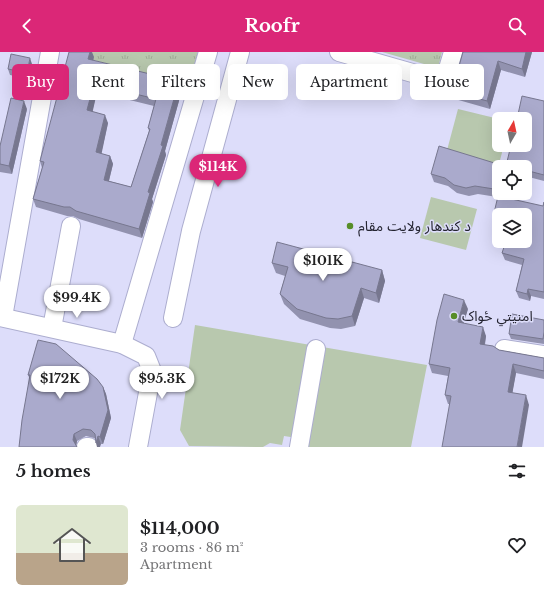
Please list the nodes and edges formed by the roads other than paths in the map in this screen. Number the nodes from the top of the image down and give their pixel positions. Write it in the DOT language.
graph roads {
  1 [pos="50,52"];
  2 [pos="208,52"];
  3 [pos="240,52"];
  4 [pos="339,52"];
  5 [pos="453,52"];
  6 [pos="71,226"];
  7 [pos="1,317"];
  8 [pos="173,318"];
  9 [pos="52,328"];
  10 [pos="122,344"];
  11 [pos="316,349"];
  12 [pos="504,349"];
  13 [pos="544,355"];
  14 [pos="86,447"];
  15 [pos="89,447"];
  16 [pos="138,447"];
  17 [pos="299,447"];
  1 -- 7 [label="street"];
  2 -- 10 [label="street"];
  3 -- 8 [label="street"];
  4 -- 5 [label="street"];
  6 -- 9 [label="street"];
  7 -- 9 [label="street"];
  9 -- 10 [label="street"];
  10 -- 16 [label="street"];
  11 -- 17 [label="street"];
  12 -- 13 [label="street"];
  14 -- 15 [label="street"];
}
